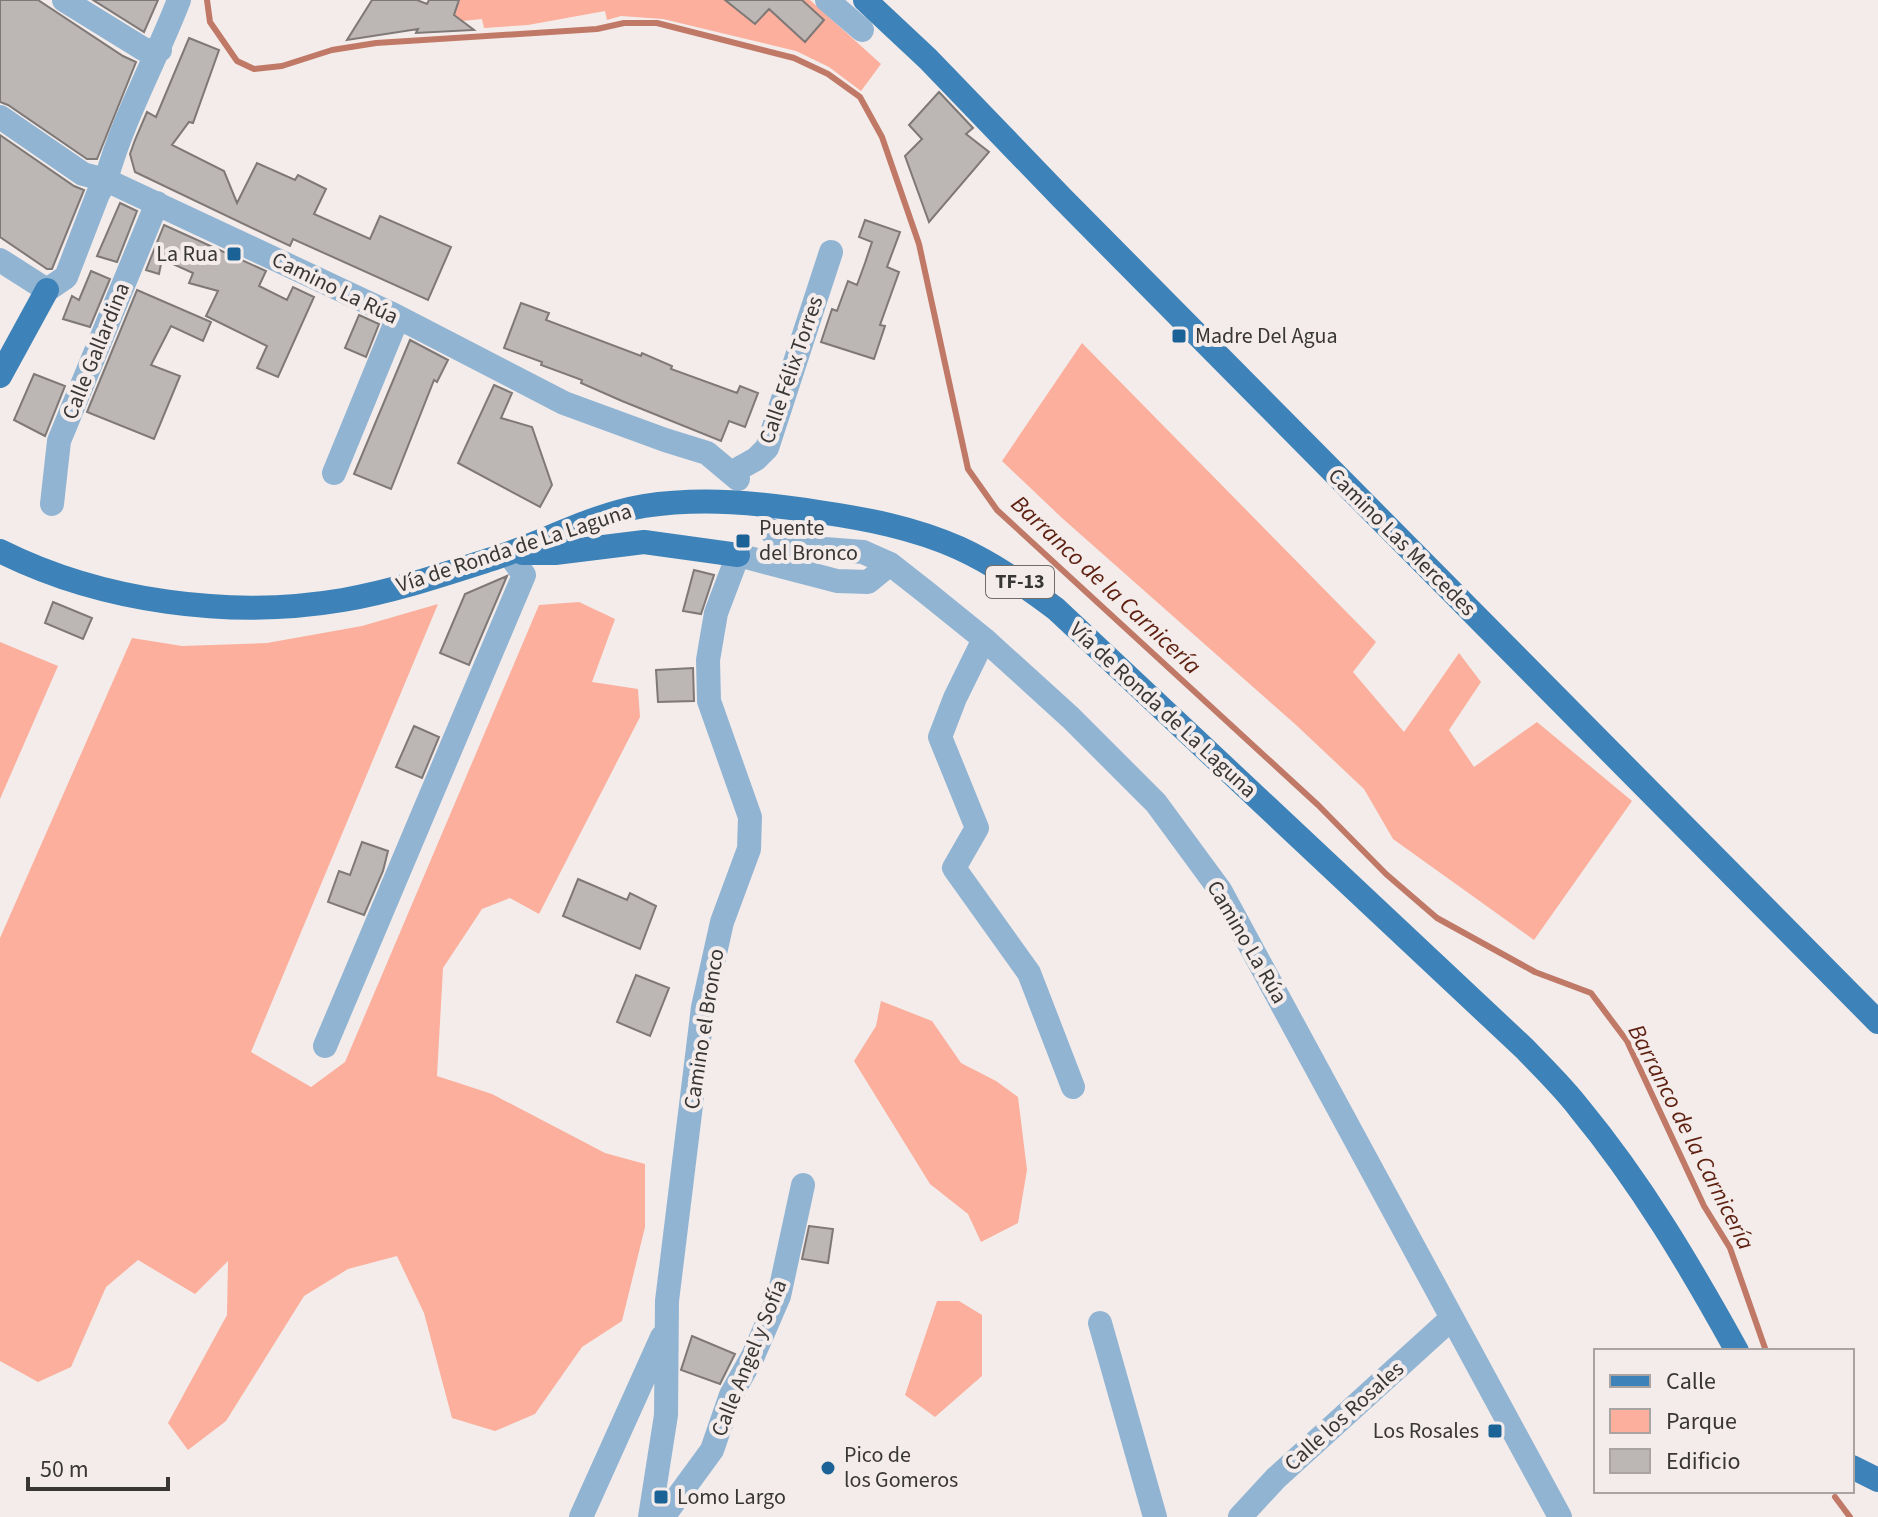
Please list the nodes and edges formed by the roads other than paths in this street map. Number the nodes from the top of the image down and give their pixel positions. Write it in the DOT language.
graph roads {
  1 [pos="64,0"];
  2 [pos="179,0"];
  3 [pos="827,0"];
  4 [pos="865,0"];
  5 [pos="862,30"];
  6 [pos="160,50"];
  7 [pos="0,117"];
  8 [pos="106,180"];
  9 [pos="157,203"];
  10 [pos="831,252"];
  11 [pos="0,260"];
  12 [pos="47,290"];
  13 [pos="398,317"];
  14 [pos="0,376"];
  15 [pos="334,473"];
  16 [pos="734,476"];
  17 [pos="52,504"];
  18 [pos="769,529"];
  19 [pos="0,551"];
  20 [pos="509,554"];
  21 [pos="738,555"];
  22 [pos="890,564"];
  23 [pos="984,639"];
  24 [pos="1878,1022"];
  25 [pos="325,1046"];
  26 [pos="1073,1087"];
  27 [pos="803,1185"];
  28 [pos="1452,1318"];
  29 [pos="1100,1323"];
  30 [pos="666,1327"];
  31 [pos="1736,1349"];
  32 [pos="1854,1468"];
  33 [pos="1878,1480"];
  34 [pos="581,1517"];
  35 [pos="650,1517"];
  36 [pos="663,1517"];
  37 [pos="1155,1517"];
  38 [pos="1240,1517"];
  39 [pos="1560,1517"];
  1 -- 6 [label="street"];
  2 -- 6 [label="street"];
  3 -- 5 [label="street"];
  4 -- 24 [label="main road, Camino Las Mercedes"];
  6 -- 8 [label="street"];
  7 -- 8 [label="street, Camino La Rúa"];
  8 -- 9 [label="street, Camino La Rúa"];
  8 -- 12 [label="street"];
  9 -- 13 [label="street, Camino La Rúa"];
  9 -- 17 [label="street, Calle Gallardina"];
  10 -- 16 [label="street, Calle Félix Torres"];
  11 -- 12 [label="street"];
  12 -- 14 [label="main road"];
  13 -- 15 [label="street"];
  13 -- 16 [label="street, Camino La Rúa"];
  18 -- 22 [label="street, Camino La Rúa"];
  19 -- 20 [label="main road, Vía de Ronda de La Laguna / TF-13"];
  20 -- 21 [label="main road"];
  20 -- 25 [label="street"];
  20 -- 31 [label="main road, Vía de Ronda de La Laguna / TF-13"];
  21 -- 22 [label="street"];
  21 -- 30 [label="street, Camino el Bronco"];
  22 -- 23 [label="street, Camino La Rúa"];
  23 -- 26 [label="street"];
  23 -- 28 [label="street, Camino La Rúa"];
  27 -- 36 [label="street, Calle Angel y Sofía"];
  28 -- 38 [label="street, Calle los Rosales"];
  28 -- 39 [label="street, Camino La Rúa"];
  29 -- 37 [label="street"];
  30 -- 34 [label="street"];
  30 -- 35 [label="street, Camino el Bronco"];
  32 -- 33 [label="main road"];
}
